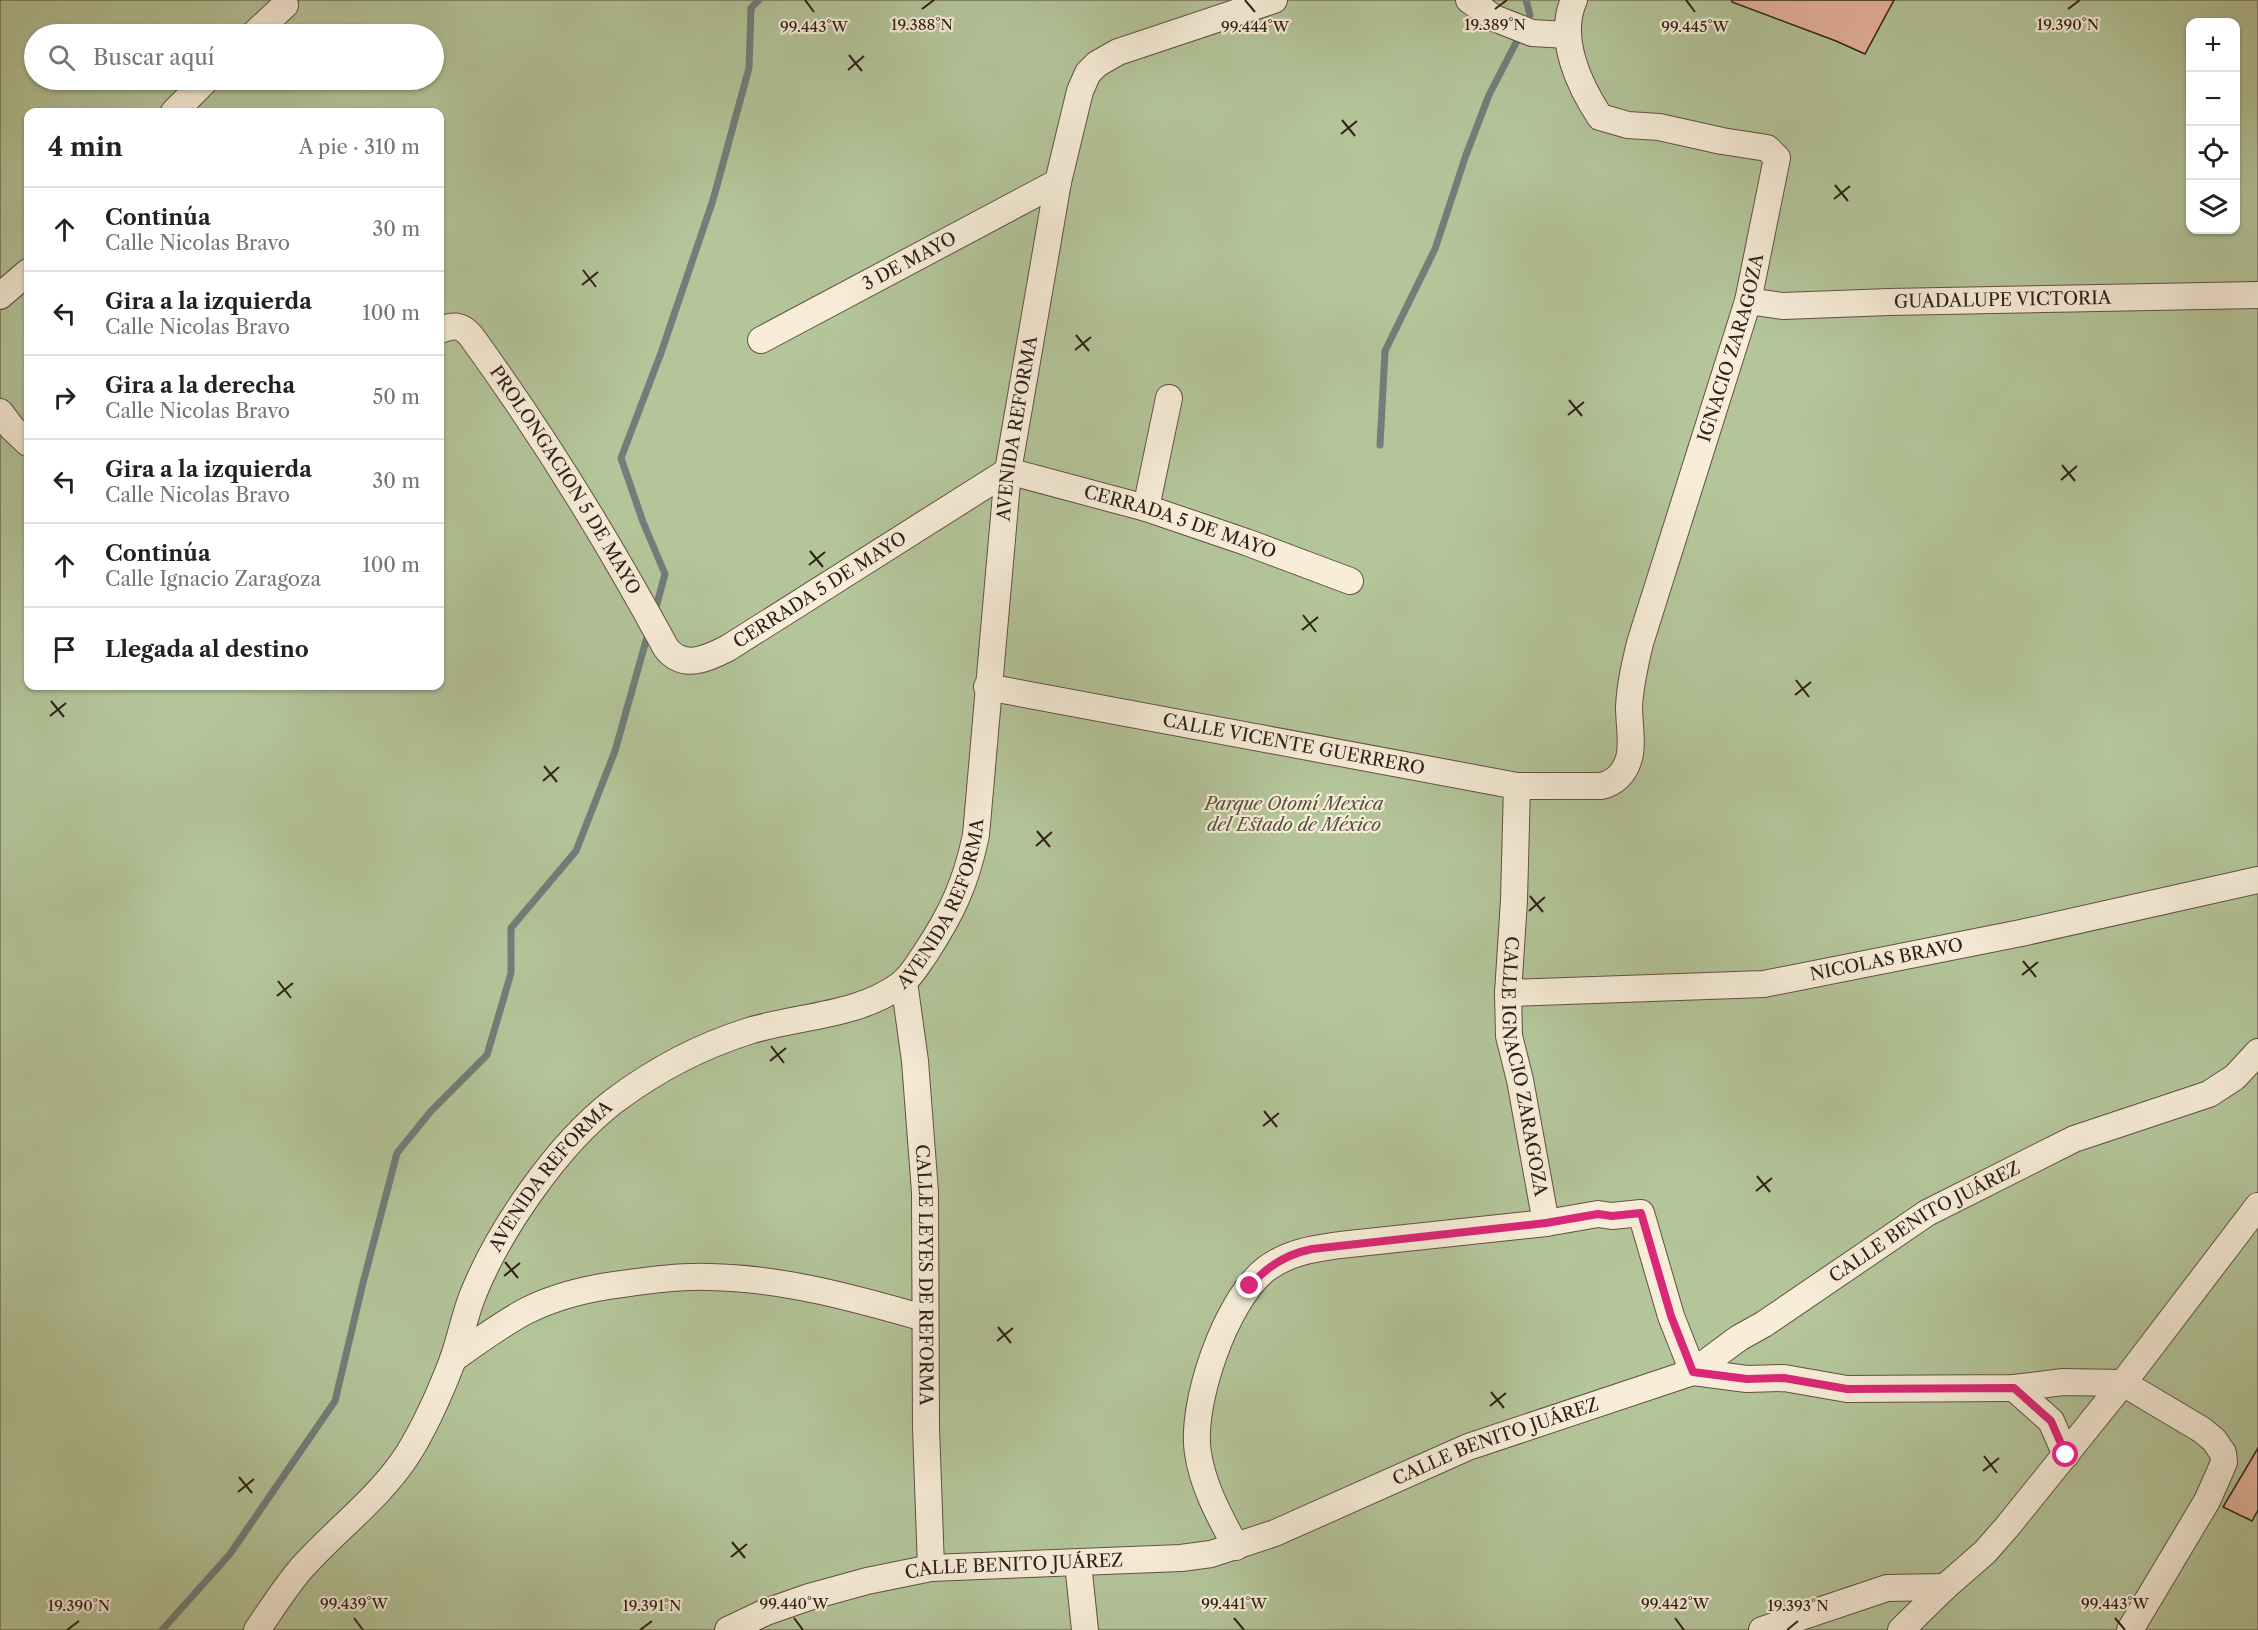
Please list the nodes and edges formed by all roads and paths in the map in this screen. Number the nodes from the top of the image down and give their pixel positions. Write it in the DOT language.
graph roads {
  1 [pos="1274,0"];
  2 [pos="1469,0"];
  3 [pos="1574,0"];
  4 [pos="285,5"];
  5 [pos="265,24"];
  6 [pos="1567,35"];
  7 [pos="196,90"];
  8 [pos="178,108"];
  9 [pos="1058,182"];
  10 [pos="24,275"];
  11 [pos="2258,295"];
  12 [pos="0,296"];
  13 [pos="1748,301"];
  14 [pos="444,329"];
  15 [pos="761,340"];
  16 [pos="1169,399"];
  17 [pos="0,412"];
  18 [pos="24,438"];
  19 [pos="1008,471"];
  20 [pos="1146,508"];
  21 [pos="1350,581"];
  22 [pos="645,609"];
  23 [pos="987,687"];
  24 [pos="1516,786"];
  25 [pos="1601,786"];
  26 [pos="2258,880"];
  27 [pos="904,982"];
  28 [pos="1508,993"];
  29 [pos="2258,1052"];
  30 [pos="2258,1206"];
  31 [pos="1546,1223"];
  32 [pos="924,1318"];
  33 [pos="453,1359"];
  34 [pos="1693,1372"];
  35 [pos="2123,1383"];
  36 [pos="2014,1388"];
  37 [pos="2066,1455"];
  38 [pos="1236,1547"];
  39 [pos="1077,1563"];
  40 [pos="931,1569"];
  41 [pos="1945,1587"];
  42 [pos="257,1630"];
  43 [pos="728,1630"];
  44 [pos="1085,1630"];
  45 [pos="1762,1630"];
  46 [pos="1901,1630"];
  47 [pos="2130,1630"];
  1 -- 9 [label="street, AVENIDA REFORMA"];
  2 -- 6 [label="street"];
  3 -- 6 [label="street"];
  4 -- 5 [label="street"];
  6 -- 13 [label="street, IGNACIO ZARAGOZA"];
  7 -- 8 [label="street"];
  9 -- 15 [label="street, 3 DE MAYO"];
  9 -- 19 [label="street, AVENIDA REFORMA"];
  10 -- 12 [label="street"];
  11 -- 13 [label="street, GUADALUPE VICTORIA"];
  13 -- 25 [label="street, IGNACIO ZARAGOZA"];
  14 -- 22 [label="street, PROLONGACION 5 DE MAYO"];
  16 -- 20 [label="street"];
  17 -- 18 [label="street"];
  19 -- 20 [label="street, CERRADA 5 DE MAYO"];
  19 -- 22 [label="street, CERRADA 5 DE MAYO"];
  19 -- 23 [label="street, AVENIDA REFORMA"];
  20 -- 21 [label="street, CERRADA 5 DE MAYO"];
  23 -- 24 [label="street, CALLE VICENTE GUERRERO"];
  23 -- 27 [label="street, AVENIDA REFORMA"];
  24 -- 25 [label="street, CALLE VICENTE GUERRERO"];
  24 -- 28 [label="street, CALLE IGNACIO ZARAGOZA"];
  26 -- 28 [label="street, NICOLAS BRAVO"];
  27 -- 32 [label="street, CALLE LEYES DE REFORMA"];
  27 -- 33 [label="street, AVENIDA REFORMA"];
  28 -- 31 [label="street, CALLE IGNACIO ZARAGOZA"];
  29 -- 34 [label="street, CALLE BENITO JUÁREZ"];
  30 -- 35 [label="street"];
  31 -- 34 [label="street"];
  31 -- 38 [label="street"];
  32 -- 33 [label="street"];
  32 -- 40 [label="street, CALLE LEYES DE REFORMA"];
  33 -- 42 [label="street, AVENIDA REFORMA"];
  34 -- 36 [label="street"];
  34 -- 38 [label="street, CALLE BENITO JUÁREZ"];
  35 -- 36 [label="street"];
  35 -- 37 [label="street"];
  35 -- 47 [label="street"];
  36 -- 37 [label="street"];
  37 -- 41 [label="street"];
  38 -- 39 [label="street, CALLE BENITO JUÁREZ"];
  39 -- 40 [label="street, CALLE BENITO JUÁREZ"];
  39 -- 44 [label="street"];
  40 -- 43 [label="street, CALLE BENITO JUÁREZ"];
  41 -- 45 [label="street"];
  41 -- 46 [label="street"];
}
